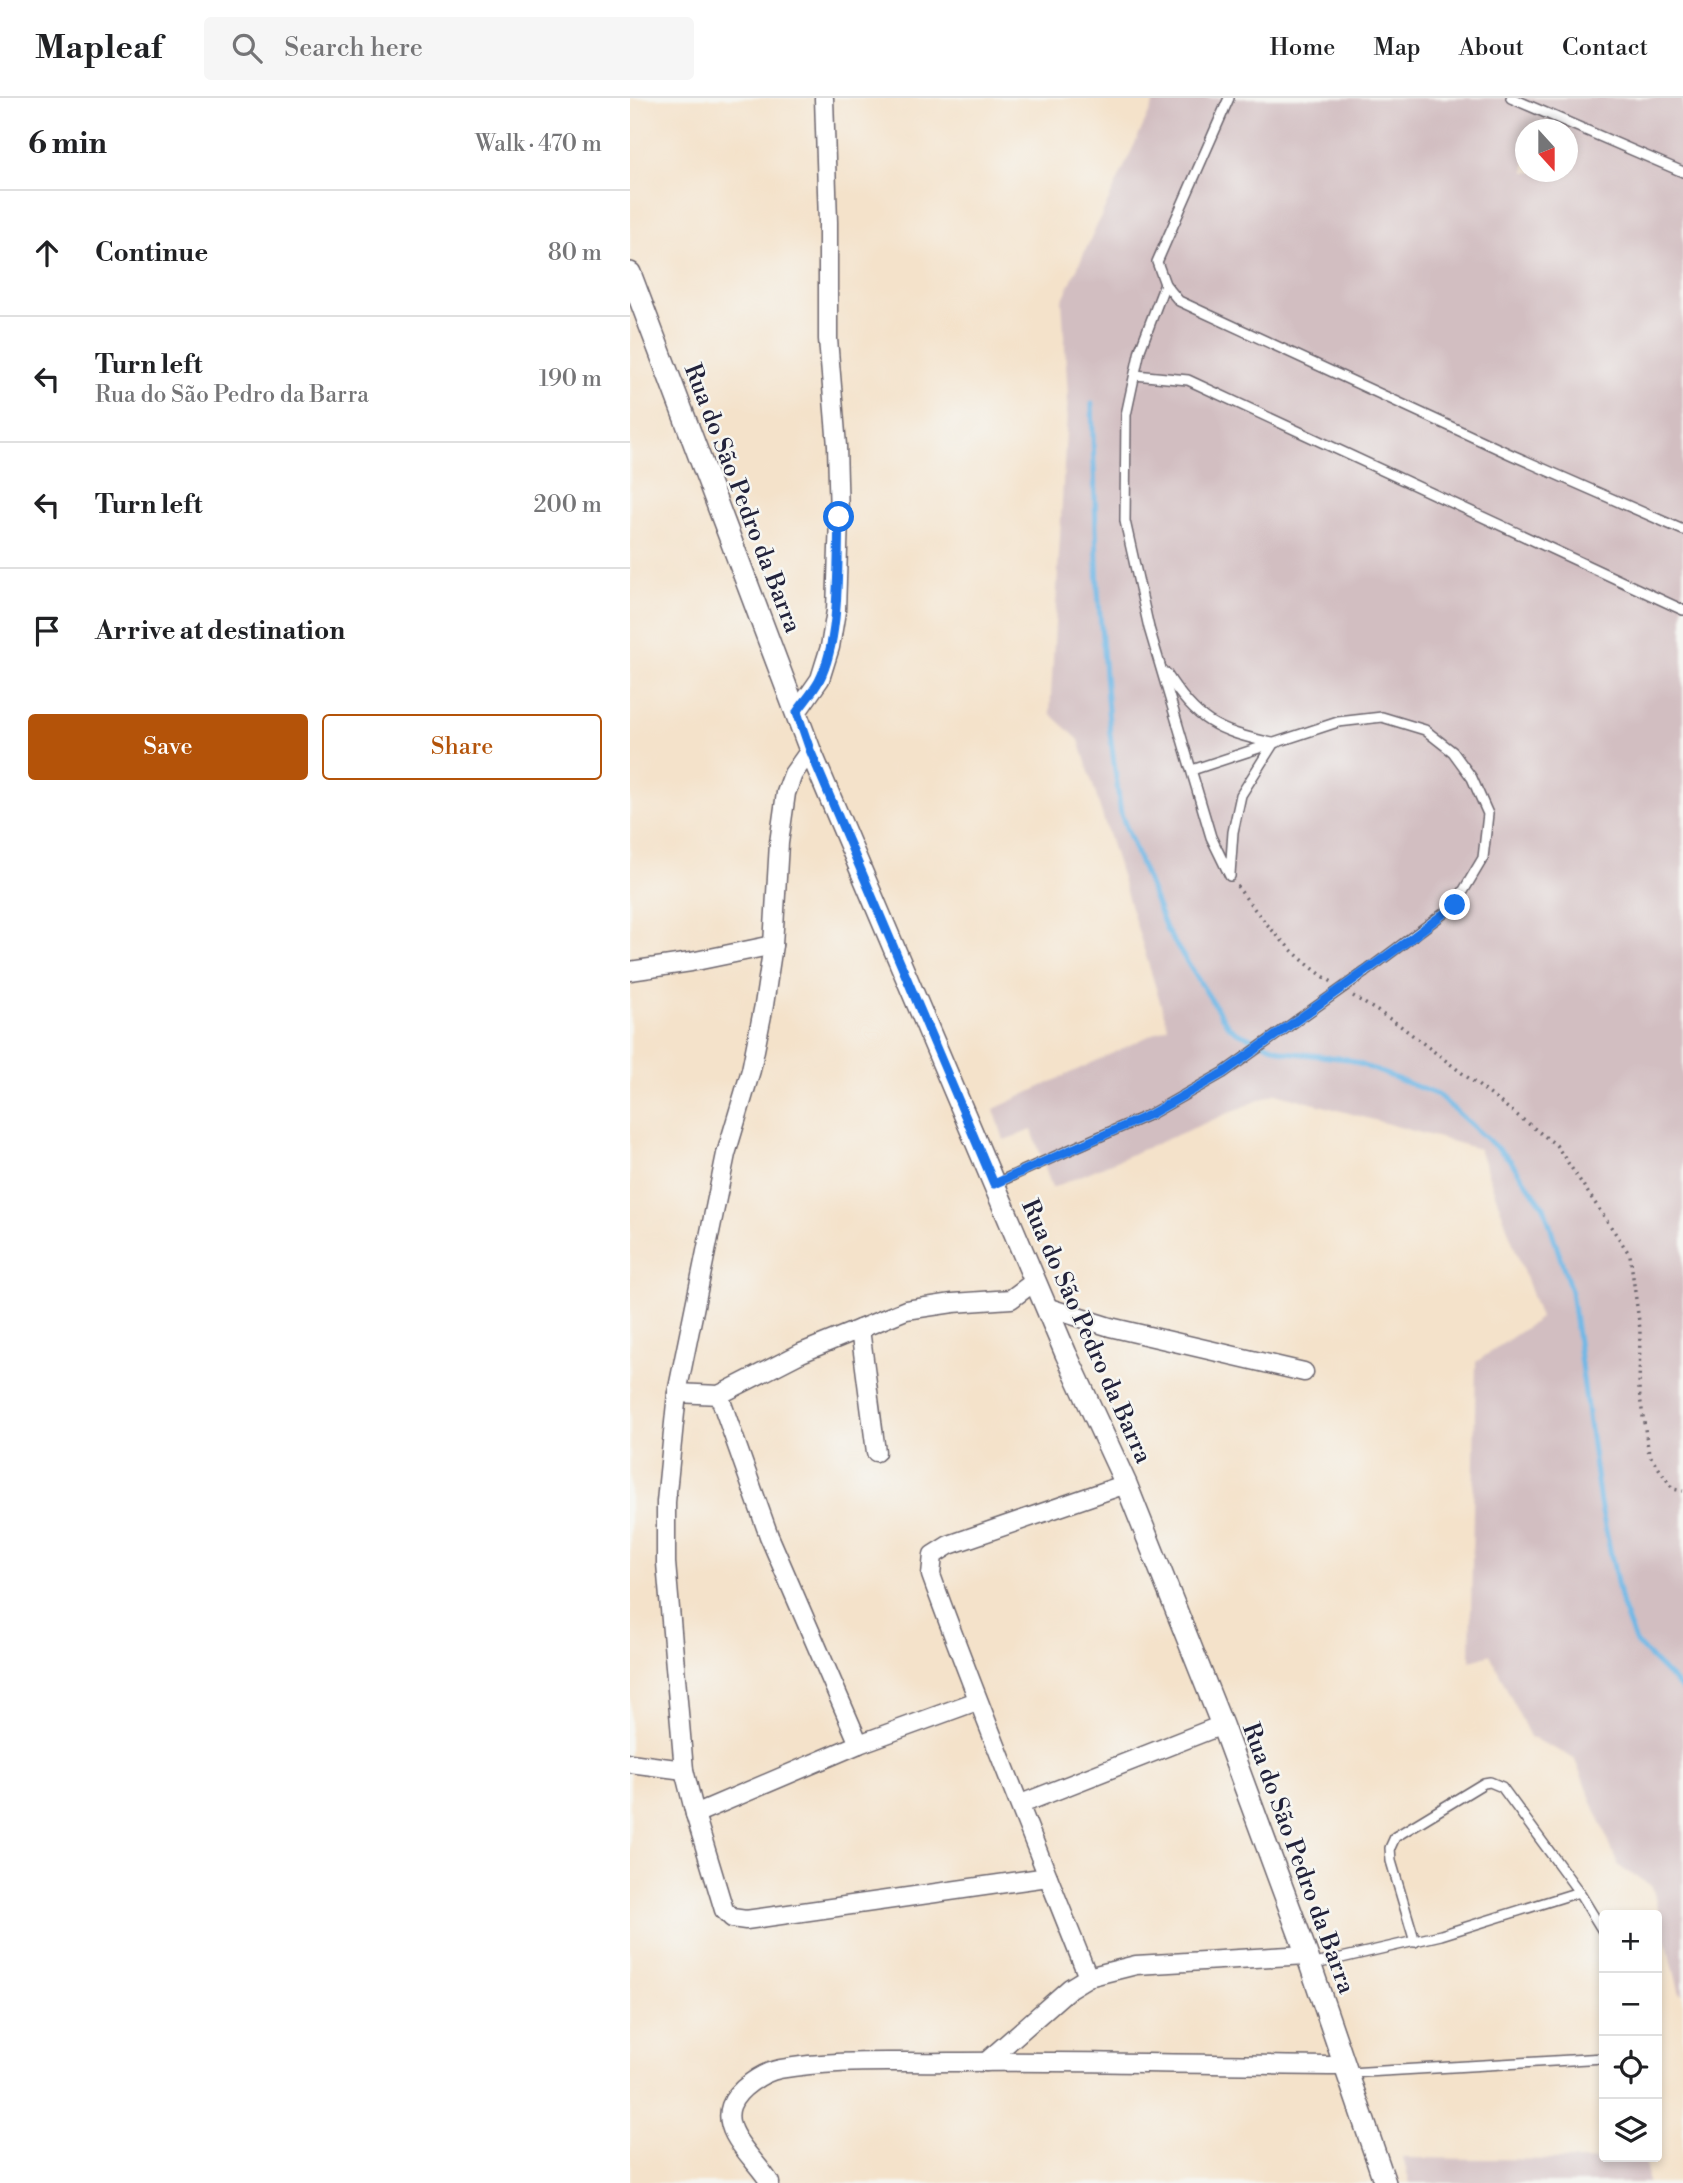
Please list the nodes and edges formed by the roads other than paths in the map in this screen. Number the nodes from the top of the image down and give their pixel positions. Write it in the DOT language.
graph roads {
  1 [pos="824,98"];
  2 [pos="1228,98"];
  3 [pos="1511,98"];
  4 [pos="1683,172"];
  5 [pos="630,273"];
  6 [pos="1165,284"];
  7 [pos="1135,375"];
  8 [pos="1683,530"];
  9 [pos="1683,610"];
  10 [pos="1160,663"];
  11 [pos="797,712"];
  12 [pos="1273,743"];
  13 [pos="810,750"];
  14 [pos="1192,770"];
  15 [pos="773,945"];
  16 [pos="630,971"];
  17 [pos="994,1184"];
  18 [pos="1035,1281"];
  19 [pos="1046,1307"];
  20 [pos="860,1329"];
  21 [pos="1304,1372"];
  22 [pos="677,1393"];
  23 [pos="719,1395"];
  24 [pos="876,1452"];
  25 [pos="1126,1484"];
  26 [pos="977,1701"];
  27 [pos="1222,1725"];
  28 [pos="859,1744"];
  29 [pos="630,1763"];
  30 [pos="684,1770"];
  31 [pos="1021,1804"];
  32 [pos="695,1814"];
  33 [pos="1048,1877"];
  34 [pos="1579,1892"];
  35 [pos="1599,1925"];
  36 [pos="1415,1942"];
  37 [pos="1309,1960"];
  38 [pos="1088,1977"];
  39 [pos="1599,2058"];
  40 [pos="986,2062"];
  41 [pos="1348,2069"];
  42 [pos="770,2183"];
  43 [pos="1385,2183"];
  1 -- 11 [label="street"];
  2 -- 6 [label="lane"];
  3 -- 4 [label="lane"];
  5 -- 11 [label="street, Rua do São Pedro da Barra"];
  6 -- 7 [label="lane"];
  6 -- 8 [label="lane"];
  7 -- 9 [label="lane"];
  7 -- 10 [label="lane"];
  10 -- 12 [label="lane"];
  10 -- 14 [label="lane"];
  11 -- 13 [label="street, Rua do São Pedro da Barra"];
  12 -- 14 [label="lane"];
  12 -- 14 [label="lane"];
  12 -- 17 [label="lane, bridge"];
  13 -- 15 [label="street"];
  13 -- 17 [label="street, Rua do São Pedro da Barra"];
  15 -- 16 [label="street"];
  15 -- 22 [label="street"];
  17 -- 18 [label="street, Rua do São Pedro da Barra"];
  18 -- 19 [label="street, Rua do São Pedro da Barra"];
  18 -- 20 [label="street"];
  19 -- 21 [label="street"];
  19 -- 25 [label="street, Rua do São Pedro da Barra"];
  20 -- 23 [label="street"];
  20 -- 24 [label="street"];
  22 -- 23 [label="street"];
  22 -- 30 [label="street"];
  23 -- 28 [label="street"];
  25 -- 26 [label="street"];
  25 -- 27 [label="street, Rua do São Pedro da Barra"];
  26 -- 28 [label="street"];
  26 -- 31 [label="street"];
  27 -- 31 [label="street"];
  27 -- 37 [label="street, Rua do São Pedro da Barra"];
  28 -- 32 [label="street"];
  29 -- 30 [label="street"];
  30 -- 32 [label="street"];
  31 -- 33 [label="street"];
  32 -- 33 [label="street"];
  33 -- 38 [label="street"];
  34 -- 35 [label="lane"];
  34 -- 36 [label="lane"];
  34 -- 36 [label="lane"];
  36 -- 37 [label="lane"];
  37 -- 38 [label="street"];
  37 -- 41 [label="street, Rua do São Pedro da Barra"];
  38 -- 40 [label="street"];
  39 -- 41 [label="lane"];
  40 -- 41 [label="street"];
  40 -- 42 [label="street"];
  41 -- 43 [label="street, Rua do São Pedro da Barra"];
}
